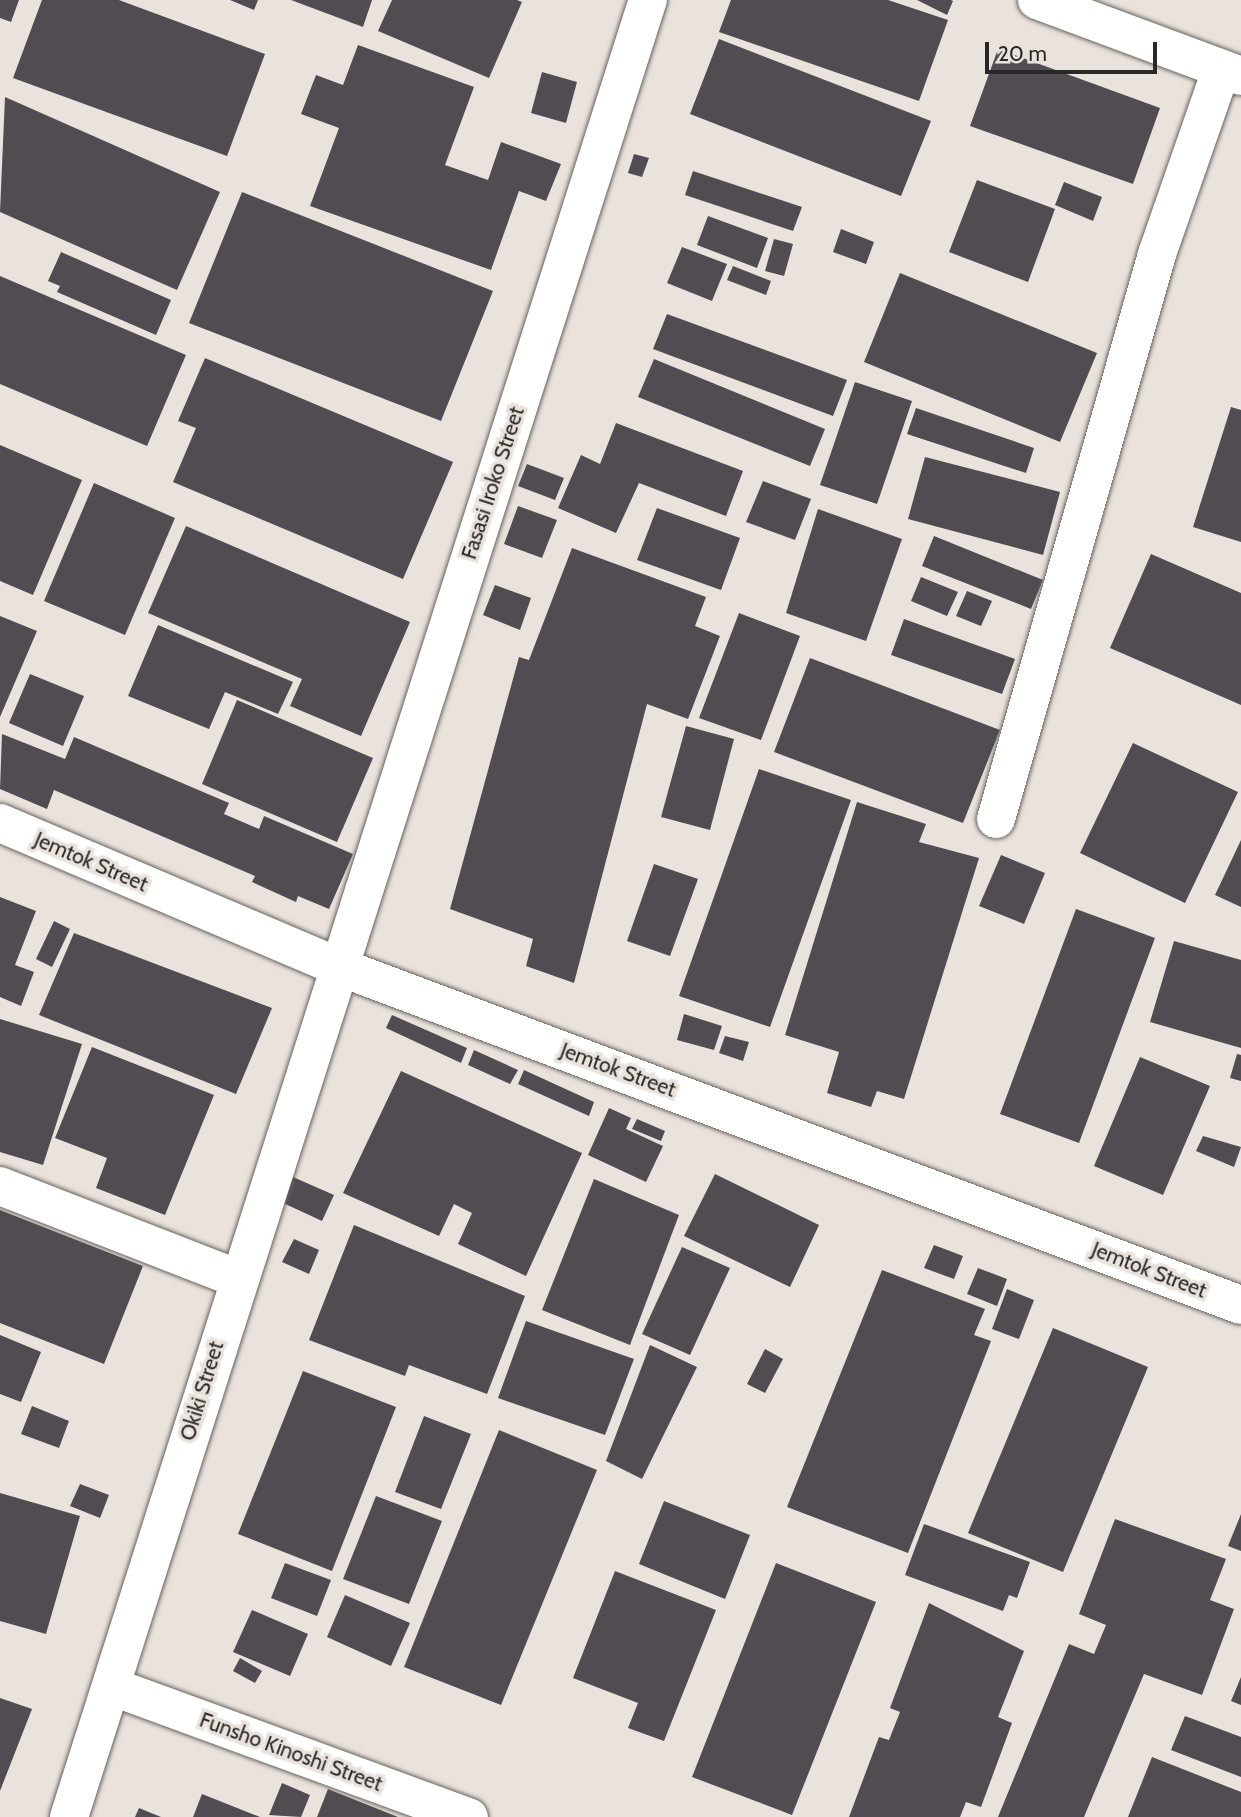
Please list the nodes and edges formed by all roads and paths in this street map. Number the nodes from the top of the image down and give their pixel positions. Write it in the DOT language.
graph roads {
  1 [pos="648,0"];
  2 [pos="1037,0"];
  3 [pos="1231,73"];
  4 [pos="996,819"];
  5 [pos="0,824"];
  6 [pos="337,966"];
  7 [pos="0,1186"];
  8 [pos="236,1278"];
  9 [pos="1241,1305"];
  10 [pos="113,1687"];
  11 [pos="69,1817"];
  12 [pos="469,1817"];
  1 -- 6 [label="street, Fasasi Iroko Street"];
  2 -- 3 [label="street"];
  3 -- 4 [label="street"];
  5 -- 6 [label="street, Jemtok Street"];
  6 -- 8 [label="street, Okiki Street"];
  6 -- 9 [label="street, Jemtok Street"];
  7 -- 8 [label="street"];
  8 -- 10 [label="street, Okiki Street"];
  10 -- 11 [label="street, Okiki Street"];
  10 -- 12 [label="street, Funsho Kinoshi Street"];
}
